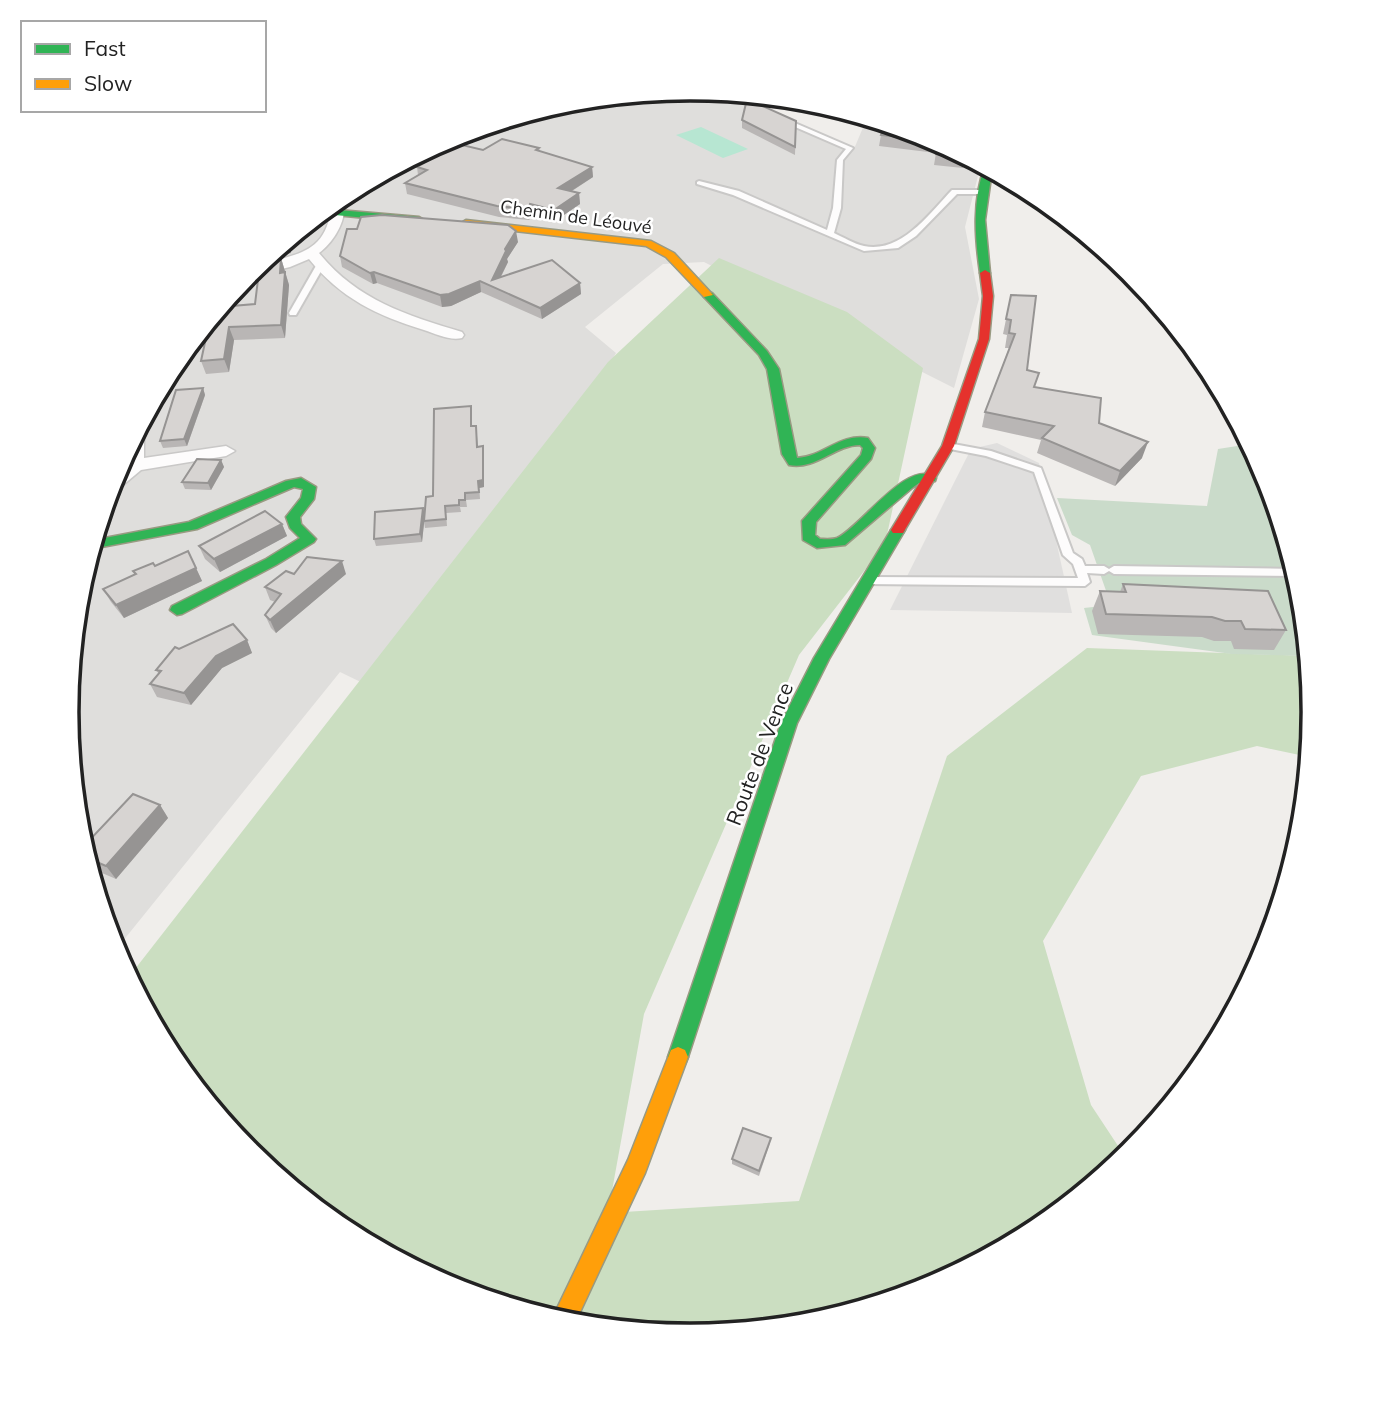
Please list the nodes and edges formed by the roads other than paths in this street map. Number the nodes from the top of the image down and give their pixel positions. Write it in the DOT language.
graph roads {
  1 [pos="781,119"];
  2 [pos="986,178"];
  3 [pos="699,183"];
  4 [pos="982,192"];
  5 [pos="346,207"];
  6 [pos="333,217"];
  7 [pos="830,235"];
  8 [pos="316,259"];
  9 [pos="270,269"];
  10 [pos="293,313"];
  11 [pos="456,335"];
  12 [pos="948,446"];
  13 [pos="226,451"];
  14 [pos="135,457"];
  15 [pos="135,465"];
  16 [pos="129,470"];
  17 [pos="930,478"];
  18 [pos="103,543"];
  19 [pos="1081,569"];
  20 [pos="1285,573"];
  21 [pos="868,581"];
  22 [pos="177,610"];
  23 [pos="568,1311"];
  1 -- 7 [label="lane"];
  2 -- 4 [label="street, Route de Vence"];
  3 -- 7 [label="lane"];
  4 -- 7 [label="lane"];
  4 -- 12 [label="street, Route de Vence"];
  5 -- 17 [label="street, Chemin de Léouvé"];
  6 -- 8 [label="street, Chemin de Léouvé"];
  8 -- 9 [label="street"];
  8 -- 10 [label="lane"];
  8 -- 11 [label="street"];
  12 -- 17 [label="street, Route de Vence"];
  12 -- 19 [label="lane"];
  13 -- 15 [label="street"];
  14 -- 15 [label="street"];
  15 -- 16 [label="street"];
  17 -- 21 [label="street, Route de Vence"];
  18 -- 22 [label="street"];
  19 -- 20 [label="lane"];
  19 -- 21 [label="lane"];
  21 -- 23 [label="street, Route de Vence"];
}
